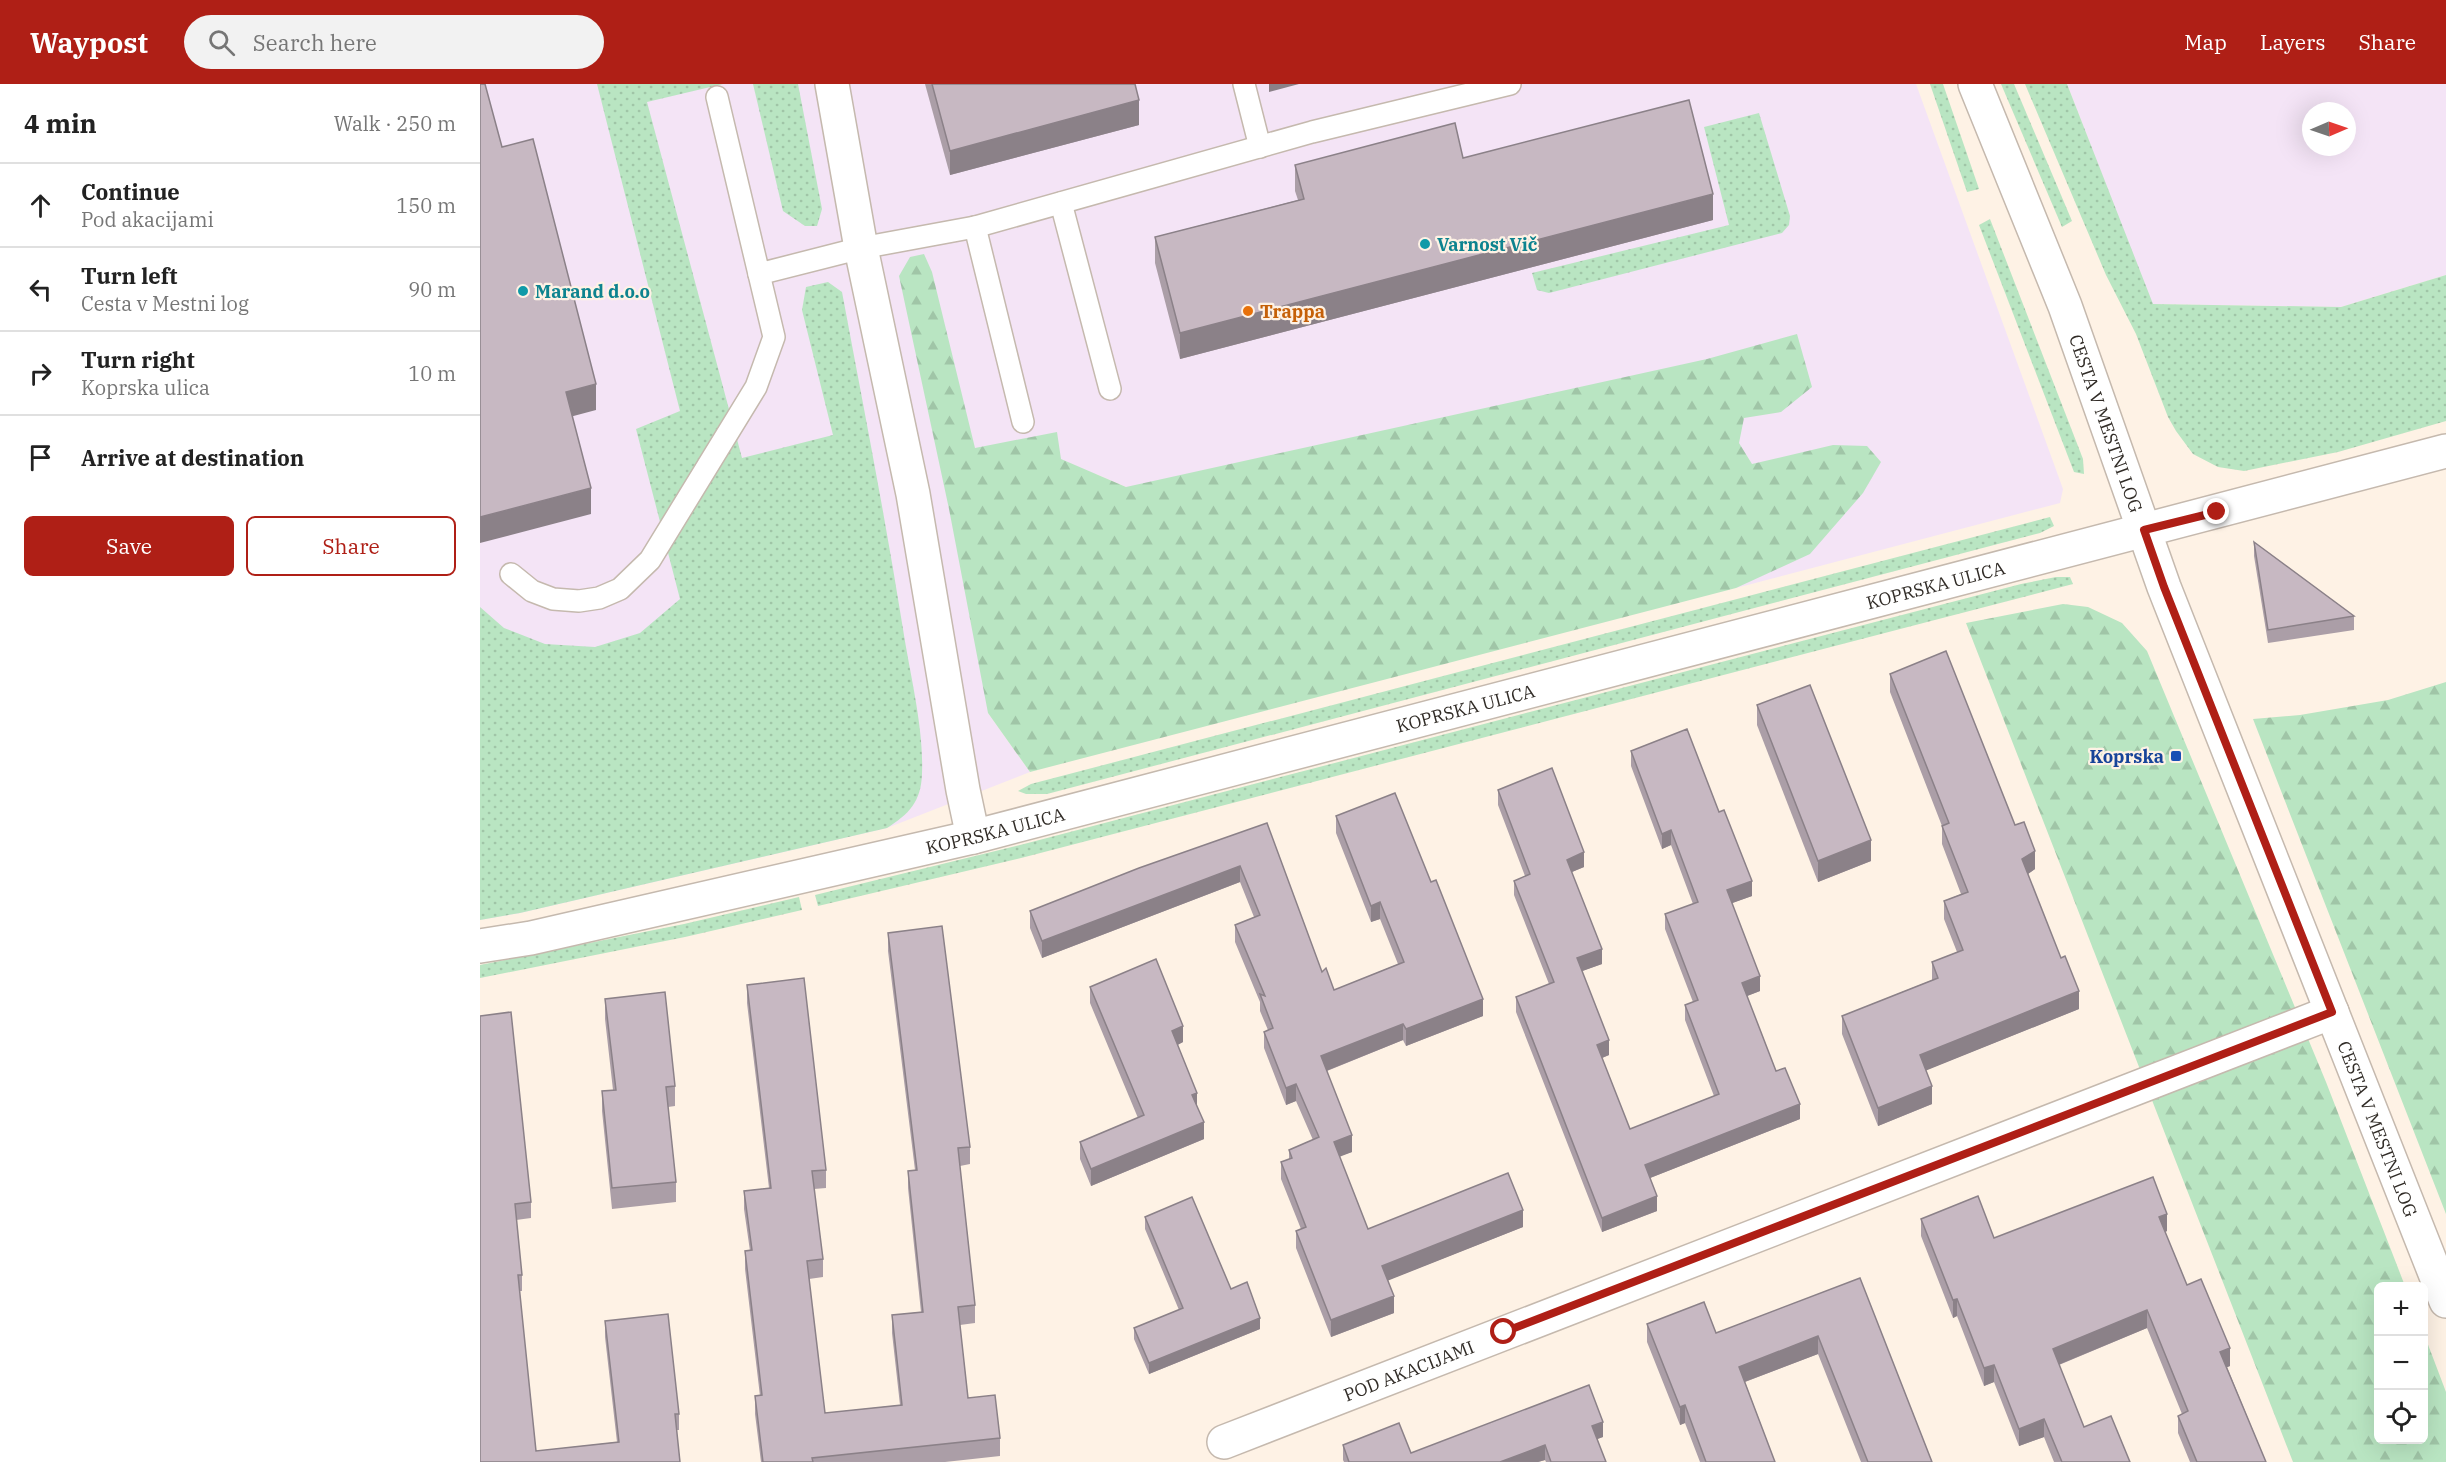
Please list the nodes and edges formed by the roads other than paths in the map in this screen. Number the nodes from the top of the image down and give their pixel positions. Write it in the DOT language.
graph roads {
  1 [pos="832,84"];
  2 [pos="1244,84"];
  3 [pos="1510,84"];
  4 [pos="1975,84"];
  5 [pos="717,97"];
  6 [pos="1260,147"];
  7 [pos="1061,203"];
  8 [pos="975,227"];
  9 [pos="861,248"];
  10 [pos="759,274"];
  11 [pos="1110,389"];
  12 [pos="1023,422"];
  13 [pos="2446,451"];
  14 [pos="2144,530"];
  15 [pos="511,574"];
  16 [pos="973,837"];
  17 [pos="480,946"];
  18 [pos="2332,1012"];
  19 [pos="2446,1300"];
  20 [pos="1224,1442"];
  1 -- 9 [label="street"];
  2 -- 6 [label="lane"];
  3 -- 6 [label="lane"];
  4 -- 14 [label="street, CESTA V MESTNI LOG"];
  5 -- 10 [label="lane"];
  6 -- 7 [label="lane"];
  7 -- 8 [label="lane"];
  7 -- 11 [label="lane"];
  8 -- 9 [label="lane"];
  8 -- 12 [label="lane"];
  9 -- 10 [label="lane"];
  9 -- 16 [label="street"];
  10 -- 15 [label="lane"];
  13 -- 14 [label="street, KOPRSKA ULICA"];
  14 -- 16 [label="street, KOPRSKA ULICA"];
  14 -- 18 [label="street, CESTA V MESTNI LOG"];
  16 -- 17 [label="street, KOPRSKA ULICA"];
  18 -- 19 [label="street, CESTA V MESTNI LOG"];
  18 -- 20 [label="street, POD AKACIJAMI"];
}
